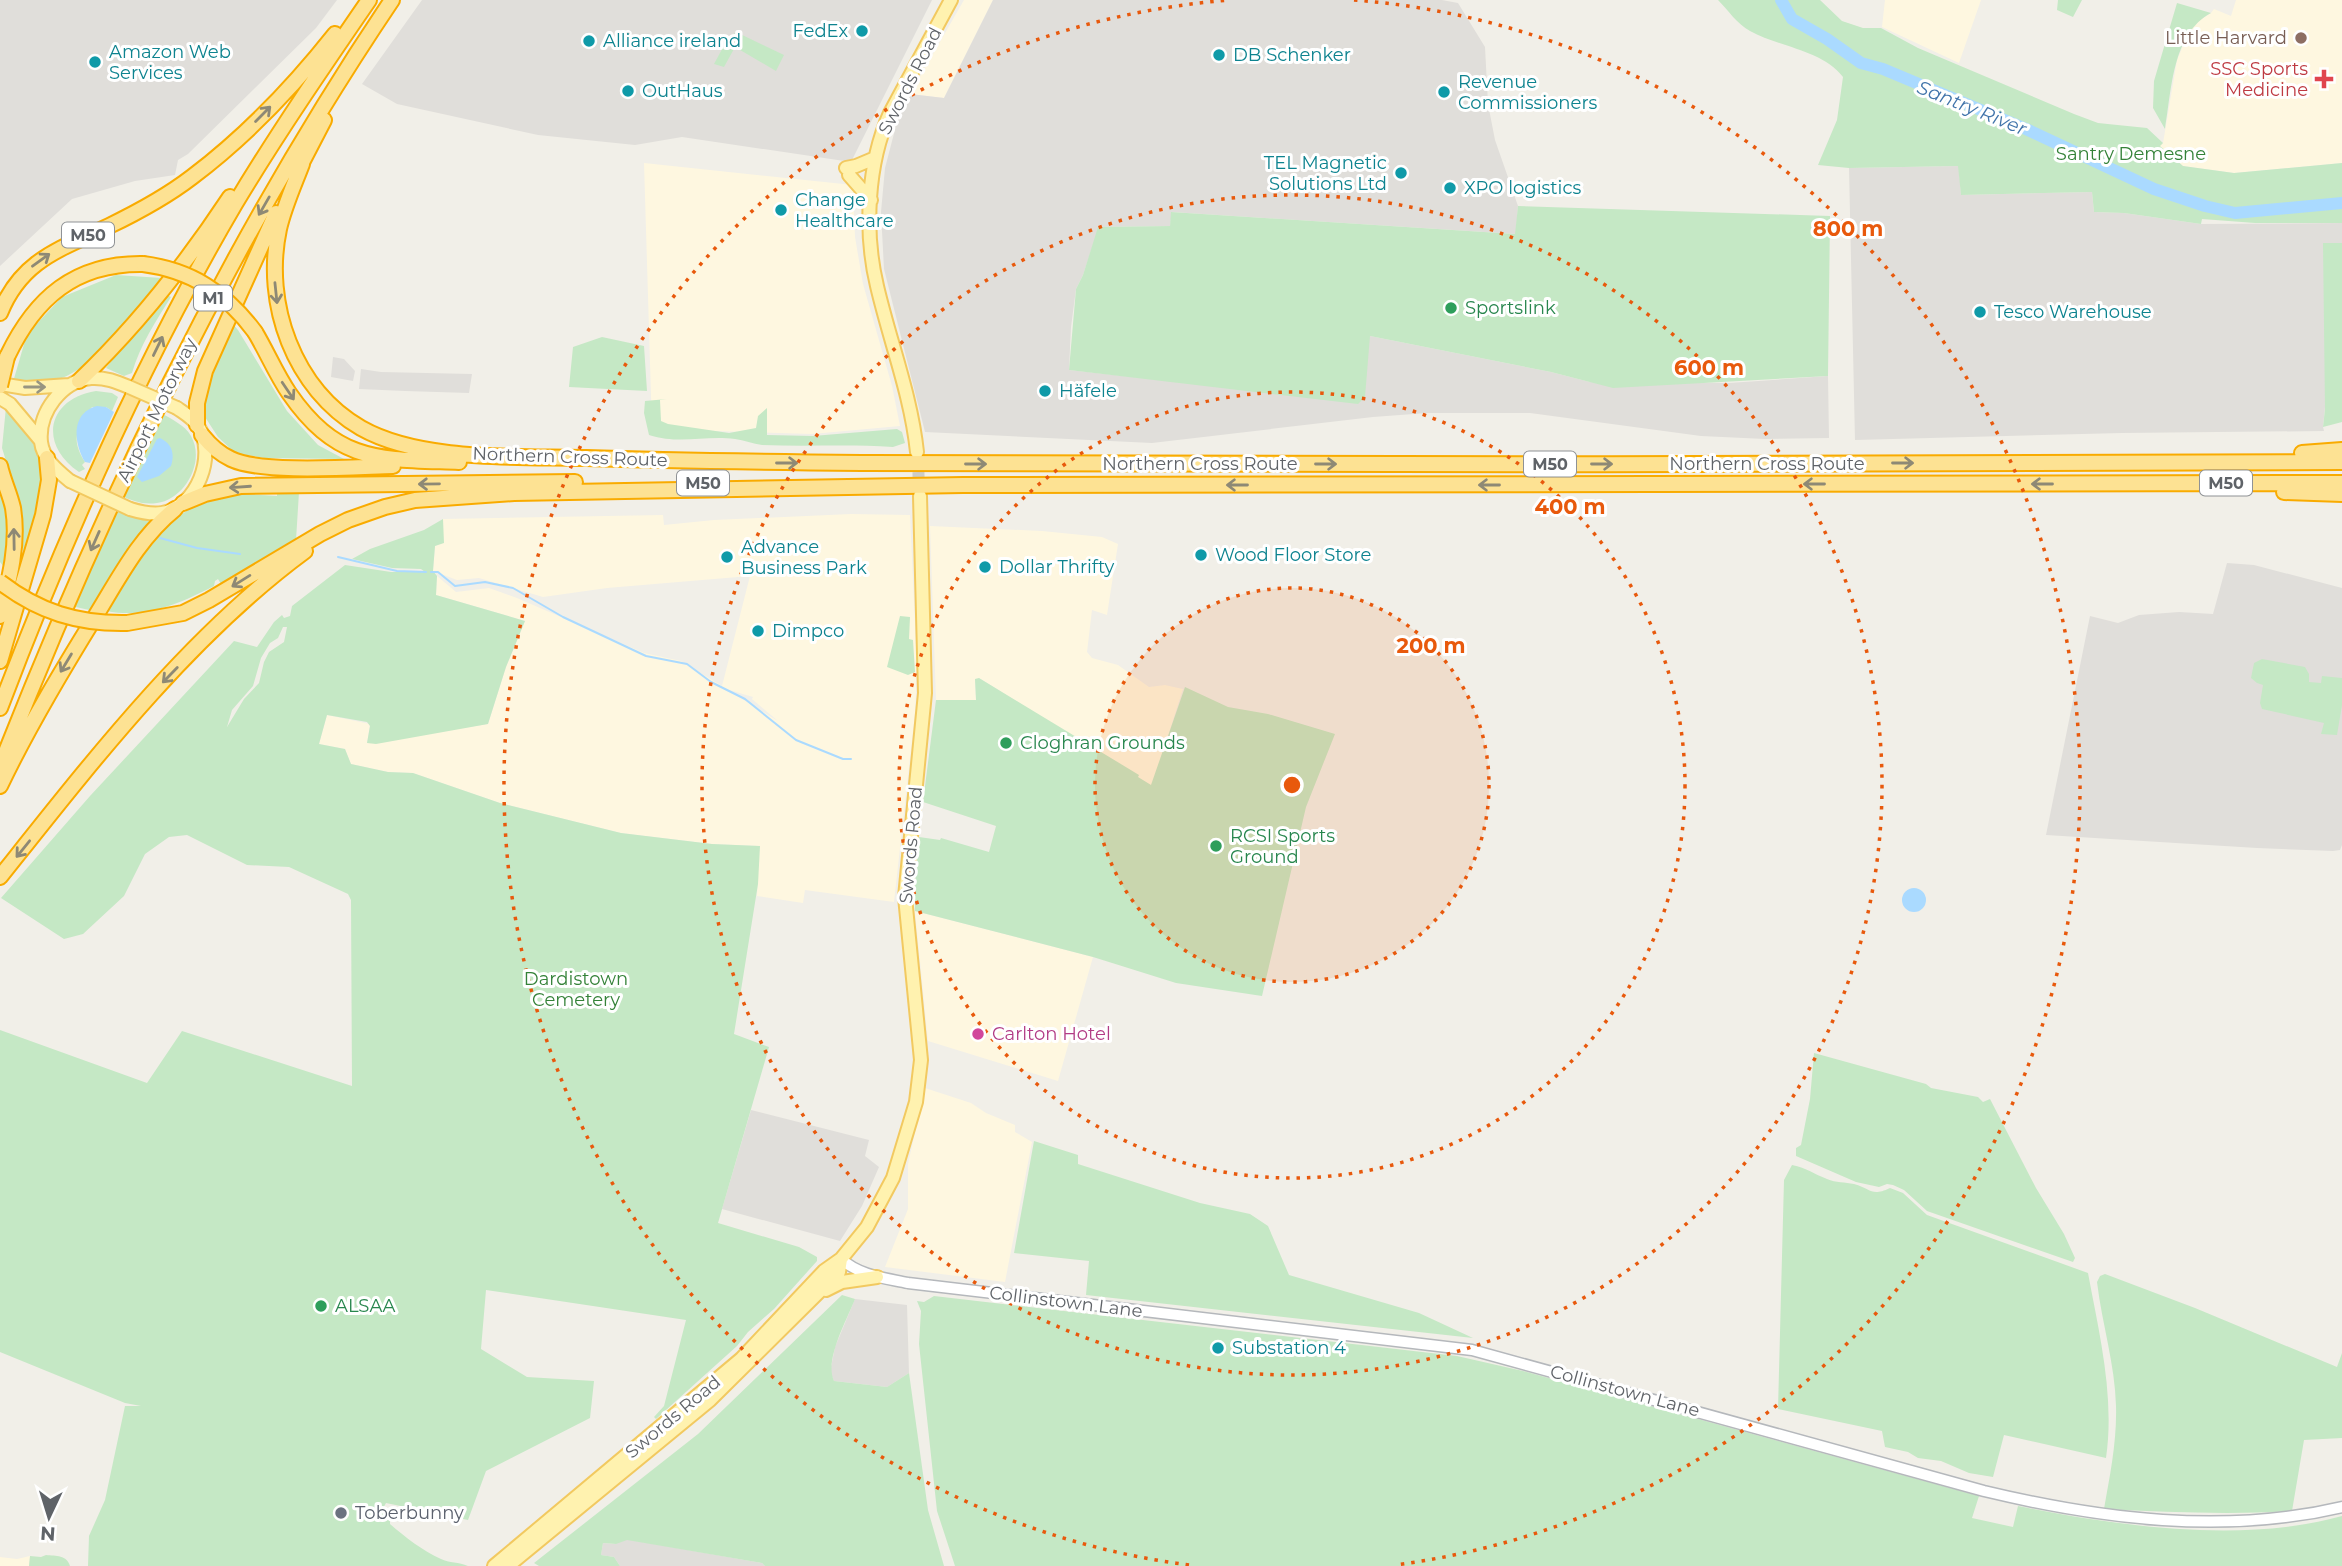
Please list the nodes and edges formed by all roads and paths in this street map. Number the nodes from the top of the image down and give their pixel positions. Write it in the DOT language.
graph roads {
  1 [pos="362,0"];
  2 [pos="369,0"];
  3 [pos="951,0"];
  4 [pos="391,1"];
  5 [pos="306,90"];
  6 [pos="875,158"];
  7 [pos="302,164"];
  8 [pos="872,200"];
  9 [pos="0,313"];
  10 [pos="75,383"];
  11 [pos="0,385"];
  12 [pos="0,398"];
  13 [pos="200,430"];
  14 [pos="41,442"];
  15 [pos="2342,450"];
  16 [pos="918,452"];
  17 [pos="47,458"];
  18 [pos="719,462"];
  19 [pos="2193,462"];
  20 [pos="2342,462"];
  21 [pos="467,463"];
  22 [pos="0,466"];
  23 [pos="2342,483"];
  24 [pos="2110,484"];
  25 [pos="914,491"];
  26 [pos="2342,494"];
  27 [pos="439,499"];
  28 [pos="179,506"];
  29 [pos="0,582"];
  30 [pos="0,616"];
  31 [pos="0,662"];
  32 [pos="0,708"];
  33 [pos="0,767"];
  34 [pos="0,786"];
  35 [pos="0,877"];
  36 [pos="841,1259"];
  37 [pos="877,1277"];
  38 [pos="899,1281"];
  39 [pos="817,1295"];
  40 [pos="2342,1507"];
  41 [pos="494,1566"];
  42 [pos="508,1566"];
  9 -- 1 [label="highway, M50, one-way"];
  2 -- 5 [label="highway, Airport Motorway / M1"];
  3 -- 6 [label="main road, Swords Road"];
  4 -- 7 [label="highway, M50"];
  4 -- 33 [label="highway, Airport Motorway / M1, one-way"];
  5 -- 10 [label="highway"];
  32 -- 5 [label="highway, Airport Motorway / M1, one-way"];
  6 -- 8 [label="main road, Swords Road"];
  6 -- 8 [label="main road"];
  7 -- 13 [label="highway"];
  7 -- 18 [label="highway, Northern Cross Route / M50, one-way"];
  8 -- 16 [label="main road, Swords Road"];
  11 -- 10 [label="main road, one-way"];
  10 -- 13 [label="main road, bridge"];
  10 -- 14 [label="main road"];
  11 -- 21 [label="highway, one-way, bridge"];
  12 -- 14 [label="main road"];
  13 -- 21 [label="highway, M50"];
  13 -- 28 [label="main road"];
  14 -- 17 [label="main road"];
  15 -- 19 [label="highway"];
  17 -- 28 [label="main road, bridge"];
  17 -- 31 [label="highway"];
  18 -- 19 [label="highway, Northern Cross Route / M50, one-way"];
  18 -- 21 [label="highway, M50"];
  19 -- 20 [label="highway, Northern Cross Route / M50"];
  30 -- 22 [label="highway, one-way"];
  23 -- 24 [label="highway, Northern Cross Route / M50"];
  24 -- 25 [label="highway, Northern Cross Route / M50, one-way"];
  24 -- 26 [label="highway"];
  25 -- 27 [label="highway, M50"];
  25 -- 28 [label="highway, M50, one-way"];
  25 -- 36 [label="main road, Swords Road"];
  27 -- 29 [label="highway, M50, one-way, bridge"];
  27 -- 35 [label="highway, one-way"];
  28 -- 34 [label="highway, one-way"];
  36 -- 37 [label="street, Collinstown Lane"];
  36 -- 38 [label="street, Collinstown Lane"];
  36 -- 39 [label="main road, Swords Road"];
  36 -- 41 [label="main road, Swords Road"];
  37 -- 38 [label="street, Collinstown Lane"];
  37 -- 39 [label="main road"];
  38 -- 40 [label="street, Collinstown Lane"];
  39 -- 42 [label="main road, Swords Road"];
}
